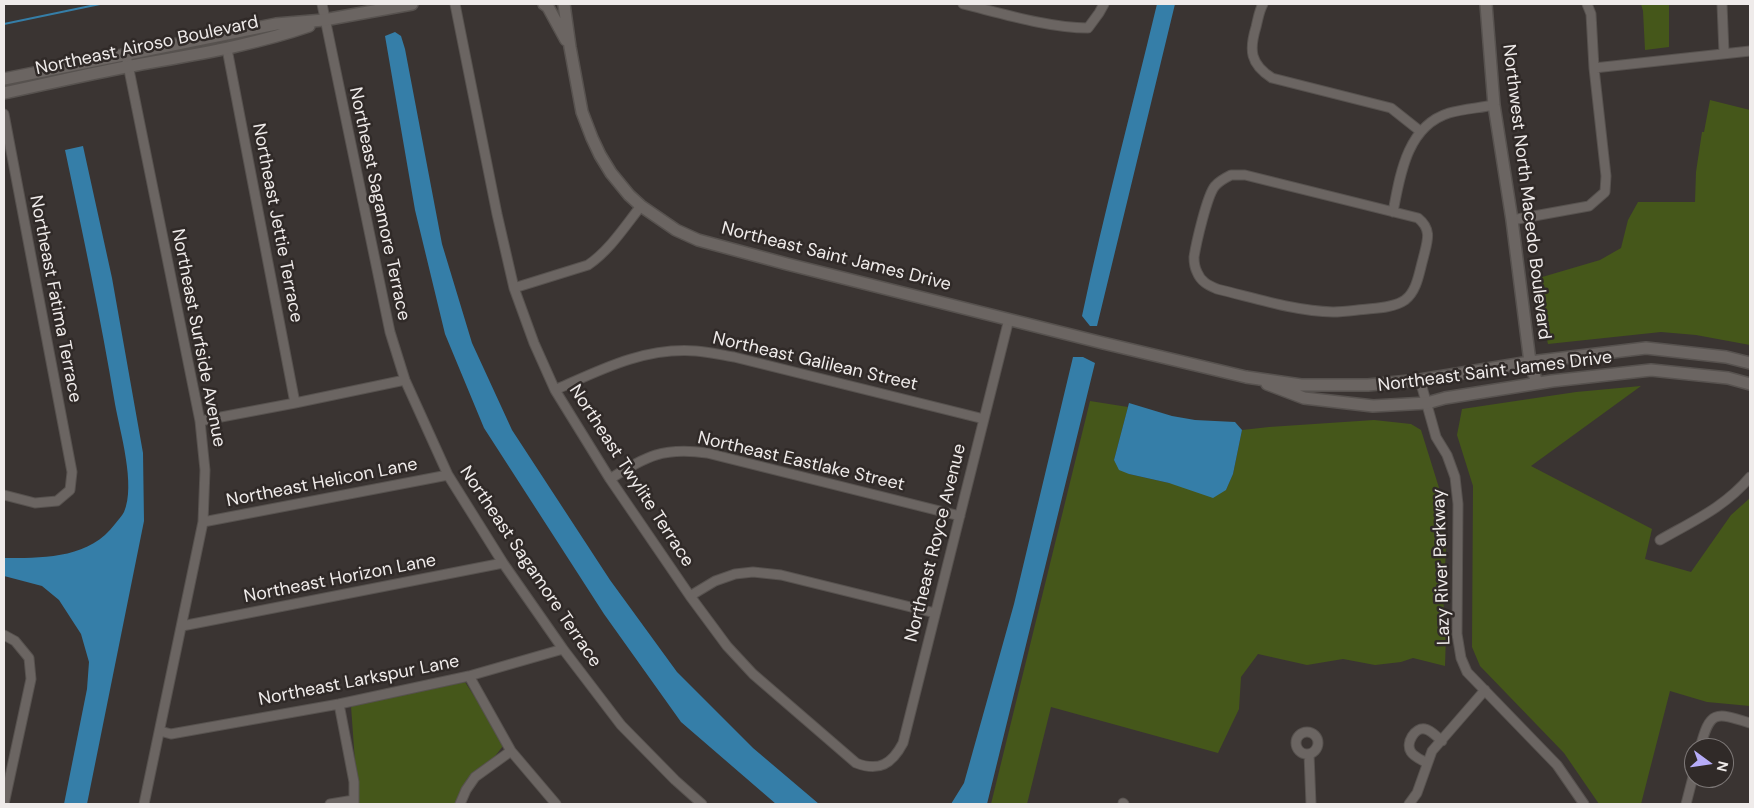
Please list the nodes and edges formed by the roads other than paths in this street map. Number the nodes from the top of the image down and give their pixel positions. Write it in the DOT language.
graph roads {
  1 [pos="322,4"];
  2 [pos="412,4"];
  3 [pos="455,4"];
  4 [pos="544,4"];
  5 [pos="564,4"];
  6 [pos="963,4"];
  7 [pos="1104,4"];
  8 [pos="1263,4"];
  9 [pos="1486,4"];
  10 [pos="1587,4"];
  11 [pos="1722,4"];
  12 [pos="999,8"];
  13 [pos="324,20"];
  14 [pos="570,47"];
  15 [pos="227,49"];
  16 [pos="1750,51"];
  17 [pos="1724,53"];
  18 [pos="128,61"];
  19 [pos="1594,68"];
  20 [pos="4,79"];
  21 [pos="4,93"];
  22 [pos="1494,105"];
  23 [pos="4,114"];
  24 [pos="1420,131"];
  25 [pos="641,206"];
  26 [pos="1392,212"];
  27 [pos="1512,220"];
  28 [pos="514,288"];
  29 [pos="1009,319"];
  30 [pos="1530,362"];
  31 [pos="1750,363"];
  32 [pos="1246,377"];
  33 [pos="405,380"];
  34 [pos="1420,380"];
  35 [pos="1537,383"];
  36 [pos="1750,384"];
  37 [pos="555,390"];
  38 [pos="1427,402"];
  39 [pos="295,404"];
  40 [pos="984,419"];
  41 [pos="200,421"];
  42 [pos="448,475"];
  43 [pos="1750,478"];
  44 [pos="610,480"];
  45 [pos="4,495"];
  46 [pos="960,516"];
  47 [pos="203,522"];
  48 [pos="1660,540"];
  49 [pos="503,563"];
  50 [pos="690,596"];
  51 [pos="935,613"];
  52 [pos="182,626"];
  53 [pos="4,636"];
  54 [pos="563,649"];
  55 [pos="469,676"];
  56 [pos="1484,690"];
  57 [pos="339,704"];
  58 [pos="1750,723"];
  59 [pos="160,731"];
  60 [pos="1703,738"];
  61 [pos="1442,741"];
  62 [pos="511,751"];
  63 [pos="1309,754"];
  64 [pos="1427,764"];
  65 [pos="880,766"];
  66 [pos="1690,788"];
  67 [pos="354,802"];
  68 [pos="4,804"];
  69 [pos="144,804"];
  70 [pos="330,804"];
  71 [pos="460,804"];
  72 [pos="556,804"];
  73 [pos="702,804"];
  74 [pos="1311,804"];
  75 [pos="1410,804"];
  76 [pos="1584,804"];
  77 [pos="1686,804"];
  1 -- 13 [label="street, Northeast Sagamore Terrace"];
  2 -- 13 [label="main road, Northeast Airoso Boulevard"];
  3 -- 28 [label="street, Northeast Twylite Terrace"];
  4 -- 14 [label="main road"];
  5 -- 14 [label="main road, Northeast Saint James Drive"];
  6 -- 12 [label="street"];
  7 -- 12 [label="street"];
  8 -- 24 [label="street"];
  9 -- 22 [label="main road, Northwest North Macedo Boulevard"];
  10 -- 19 [label="street"];
  11 -- 17 [label="street"];
  13 -- 15 [label="main road, Northeast Airoso Boulevard"];
  13 -- 18 [label="main road, Northeast Airoso Boulevard"];
  13 -- 33 [label="street, Northeast Sagamore Terrace"];
  14 -- 25 [label="main road, Northeast Saint James Drive"];
  15 -- 18 [label="main road, Northeast Airoso Boulevard"];
  15 -- 39 [label="street, Northeast Jettie Terrace"];
  16 -- 17 [label="street"];
  17 -- 19 [label="street"];
  18 -- 20 [label="main road, Northeast Airoso Boulevard"];
  18 -- 21 [label="main road, Northeast Airoso Boulevard"];
  18 -- 41 [label="street, Northeast Surfside Avenue"];
  19 -- 27 [label="street"];
  22 -- 24 [label="street"];
  22 -- 27 [label="main road, Northwest North Macedo Boulevard"];
  23 -- 45 [label="street, Northeast Fatima Terrace"];
  24 -- 26 [label="street"];
  25 -- 28 [label="street"];
  25 -- 29 [label="main road, Northeast Saint James Drive"];
  26 -- 26 [label="street"];
  27 -- 30 [label="main road, Northwest North Macedo Boulevard"];
  28 -- 37 [label="street, Northeast Twylite Terrace"];
  29 -- 32 [label="main road, Northeast Saint James Drive"];
  29 -- 40 [label="street, Northeast Royce Avenue"];
  30 -- 31 [label="main road, Northeast Saint James Drive"];
  30 -- 34 [label="main road, Northeast Saint James Drive"];
  30 -- 35 [label="main road, Northwest North Macedo Boulevard"];
  32 -- 34 [label="main road, Northeast Saint James Drive"];
  32 -- 38 [label="main road, Northeast Saint James Drive"];
  33 -- 39 [label="street"];
  33 -- 42 [label="street, Northeast Sagamore Terrace"];
  34 -- 38 [label="street, Lazy River Parkway"];
  35 -- 36 [label="main road, Northeast Saint James Drive"];
  35 -- 38 [label="main road, Northeast Saint James Drive"];
  37 -- 40 [label="street, Northeast Galilean Street"];
  37 -- 44 [label="street, Northeast Twylite Terrace"];
  38 -- 56 [label="street, Lazy River Parkway"];
  39 -- 41 [label="street"];
  40 -- 46 [label="street, Northeast Royce Avenue"];
  41 -- 47 [label="street, Northeast Surfside Avenue"];
  42 -- 47 [label="street, Northeast Helicon Lane"];
  42 -- 49 [label="street, Northeast Sagamore Terrace"];
  43 -- 48 [label="street"];
  44 -- 46 [label="street, Northeast Eastlake Street"];
  44 -- 50 [label="street, Northeast Twylite Terrace"];
  46 -- 51 [label="street, Northeast Royce Avenue"];
  47 -- 52 [label="street, Northeast Surfside Avenue"];
  49 -- 52 [label="street, Northeast Horizon Lane"];
  49 -- 54 [label="street, Northeast Sagamore Terrace"];
  50 -- 51 [label="street"];
  50 -- 65 [label="street, Northeast Twylite Terrace"];
  51 -- 65 [label="street, Northeast Royce Avenue"];
  52 -- 59 [label="street, Northeast Surfside Avenue"];
  53 -- 68 [label="street"];
  54 -- 55 [label="street, Northeast Larkspur Lane"];
  54 -- 73 [label="street, Northeast Sagamore Terrace"];
  55 -- 57 [label="street, Northeast Larkspur Lane"];
  55 -- 62 [label="street"];
  56 -- 61 [label="street"];
  56 -- 76 [label="street, Lazy River Parkway"];
  57 -- 59 [label="street, Northeast Larkspur Lane"];
  57 -- 67 [label="street"];
  58 -- 60 [label="street"];
  59 -- 69 [label="street, Northeast Surfside Avenue"];
  61 -- 64 [label="street"];
  61 -- 64 [label="street"];
  62 -- 71 [label="street"];
  62 -- 72 [label="street"];
  63 -- 74 [label="street"];
  64 -- 75 [label="street"];
  66 -- 77 [label="street"];
  67 -- 70 [label="street"];
}
